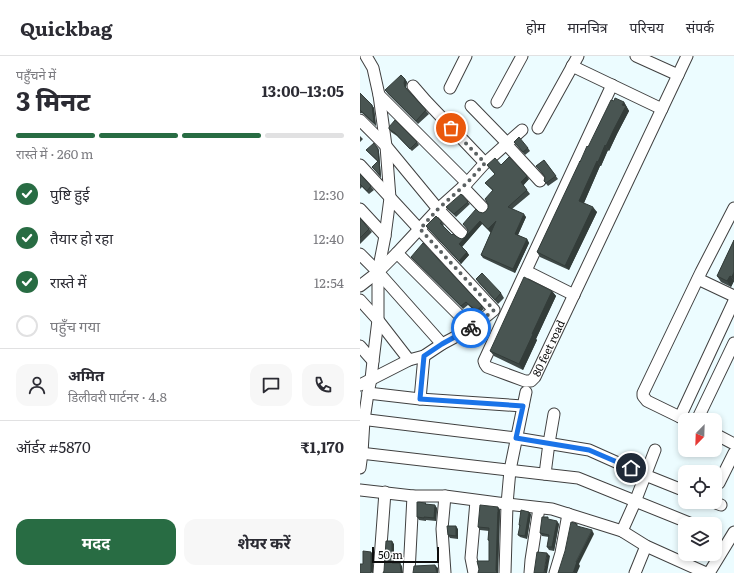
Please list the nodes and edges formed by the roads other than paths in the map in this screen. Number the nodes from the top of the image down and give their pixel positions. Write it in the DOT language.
graph roads {
  1 [pos="366,56"];
  2 [pos="466,56"];
  3 [pos="522,56"];
  4 [pos="578,56"];
  5 [pos="636,56"];
  6 [pos="687,56"];
  7 [pos="572,66"];
  8 [pos="678,75"];
  9 [pos="612,85"];
  10 [pos="413,86"];
  11 [pos="450,88"];
  12 [pos="378,95"];
  13 [pos="497,102"];
  14 [pos="472,106"];
  15 [pos="662,109"];
  16 [pos="360,120"];
  17 [pos="538,128"];
  18 [pos="522,130"];
  19 [pos="507,144"];
  20 [pos="386,146"];
  21 [pos="485,163"];
  22 [pos="361,168"];
  23 [pos="540,181"];
  24 [pos="465,185"];
  25 [pos="390,198"];
  26 [pos="734,208"];
  27 [pos="360,209"];
  28 [pos="438,209"];
  29 [pos="484,209"];
  30 [pos="420,229"];
  31 [pos="463,235"];
  32 [pos="385,236"];
  33 [pos="397,253"];
  34 [pos="360,254"];
  35 [pos="526,271"];
  36 [pos="378,272"];
  37 [pos="698,279"];
  38 [pos="360,286"];
  39 [pos="574,295"];
  40 [pos="734,296"];
  41 [pos="360,300"];
  42 [pos="734,301"];
  43 [pos="378,320"];
  44 [pos="472,328"];
  45 [pos="734,343"];
  46 [pos="442,344"];
  47 [pos="360,346"];
  48 [pos="424,356"];
  49 [pos="373,360"];
  50 [pos="410,360"];
  51 [pos="371,379"];
  52 [pos="360,384"];
  53 [pos="526,392"];
  54 [pos="368,393"];
  55 [pos="420,399"];
  56 [pos="523,406"];
  57 [pos="686,413"];
  58 [pos="700,413"];
  59 [pos="554,414"];
  60 [pos="678,416"];
  61 [pos="362,420"];
  62 [pos="516,438"];
  63 [pos="722,438"];
  64 [pos="549,443"];
  65 [pos="734,444"];
  66 [pos="654,450"];
  67 [pos="361,453"];
  68 [pos="734,453"];
  69 [pos="360,468"];
  70 [pos="510,470"];
  71 [pos="545,474"];
  72 [pos="645,475"];
  73 [pos="722,477"];
  74 [pos="678,488"];
  75 [pos="360,490"];
  76 [pos="385,492"];
  77 [pos="413,496"];
  78 [pos="445,496"];
  79 [pos="476,501"];
  80 [pos="635,502"];
  81 [pos="507,504"];
  82 [pos="539,508"];
  83 [pos="568,514"];
  84 [pos="678,519"];
  85 [pos="622,531"];
  86 [pos="734,532"];
  87 [pos="646,546"];
  88 [pos="379,573"];
  89 [pos="409,573"];
  90 [pos="445,573"];
  91 [pos="474,573"];
  92 [pos="505,573"];
  93 [pos="530,573"];
  94 [pos="555,573"];
  95 [pos="635,573"];
  96 [pos="706,573"];
  97 [pos="709,573"];
  1 -- 12 [label="street"];
  2 -- 11 [label="street"];
  3 -- 13 [label="street"];
  4 -- 7 [label="street"];
  5 -- 8 [label="street"];
  6 -- 8 [label="street, 80 feet road"];
  7 -- 9 [label="street"];
  7 -- 17 [label="street"];
  8 -- 15 [label="street, 80 feet road"];
  9 -- 15 [label="street"];
  9 -- 35 [label="street, 80 feet road"];
  10 -- 21 [label="street"];
  12 -- 20 [label="street"];
  12 -- 24 [label="street"];
  14 -- 19 [label="street"];
  15 -- 39 [label="street, 80 feet road"];
  16 -- 20 [label="street"];
  18 -- 19 [label="street"];
  19 -- 21 [label="street"];
  19 -- 23 [label="street"];
  20 -- 25 [label="street"];
  20 -- 28 [label="street"];
  21 -- 24 [label="street"];
  22 -- 25 [label="street"];
  24 -- 28 [label="street"];
  24 -- 29 [label="street"];
  25 -- 30 [label="street"];
  25 -- 32 [label="street"];
  26 -- 37 [label="street"];
  27 -- 32 [label="street"];
  28 -- 30 [label="street"];
  28 -- 31 [label="street"];
  30 -- 33 [label="street"];
  30 -- 44 [label="street"];
  32 -- 36 [label="street"];
  33 -- 36 [label="street"];
  33 -- 44 [label="street"];
  34 -- 36 [label="street"];
  35 -- 39 [label="street"];
  35 -- 39 [label="street, 80 feet road"];
  36 -- 38 [label="street"];
  36 -- 43 [label="street"];
  36 -- 46 [label="street"];
  37 -- 40 [label="street"];
  37 -- 60 [label="street"];
  41 -- 43 [label="street"];
  42 -- 57 [label="street"];
  43 -- 49 [label="street"];
  43 -- 50 [label="street"];
  44 -- 46 [label="street"];
  45 -- 58 [label="street"];
  46 -- 48 [label="street"];
  47 -- 49 [label="street"];
  48 -- 50 [label="street"];
  48 -- 55 [label="street"];
  49 -- 51 [label="street"];
  50 -- 51 [label="street"];
  51 -- 52 [label="street"];
  51 -- 54 [label="street"];
  53 -- 56 [label="street"];
  54 -- 55 [label="street"];
  54 -- 61 [label="street"];
  55 -- 56 [label="street"];
  56 -- 62 [label="street"];
  59 -- 64 [label="street"];
  61 -- 62 [label="street"];
  61 -- 67 [label="street"];
  62 -- 64 [label="street"];
  62 -- 70 [label="street"];
  63 -- 65 [label="street"];
  64 -- 71 [label="street"];
  64 -- 72 [label="street"];
  66 -- 72 [label="street"];
  67 -- 69 [label="street"];
  67 -- 70 [label="street"];
  68 -- 73 [label="street"];
  70 -- 71 [label="street"];
  70 -- 81 [label="street"];
  71 -- 80 [label="street"];
  72 -- 74 [label="street"];
  72 -- 80 [label="street"];
  75 -- 76 [label="street"];
  76 -- 77 [label="street"];
  76 -- 88 [label="street"];
  77 -- 78 [label="street"];
  77 -- 89 [label="street"];
  78 -- 79 [label="street"];
  78 -- 90 [label="street"];
  79 -- 81 [label="street"];
  79 -- 91 [label="street"];
  80 -- 84 [label="street"];
  80 -- 85 [label="street"];
  81 -- 82 [label="street"];
  81 -- 92 [label="street"];
  82 -- 83 [label="street"];
  82 -- 93 [label="street"];
  83 -- 85 [label="street"];
  83 -- 94 [label="street"];
  85 -- 87 [label="street"];
  86 -- 97 [label="street"];
  87 -- 95 [label="street"];
  87 -- 96 [label="street"];
}
